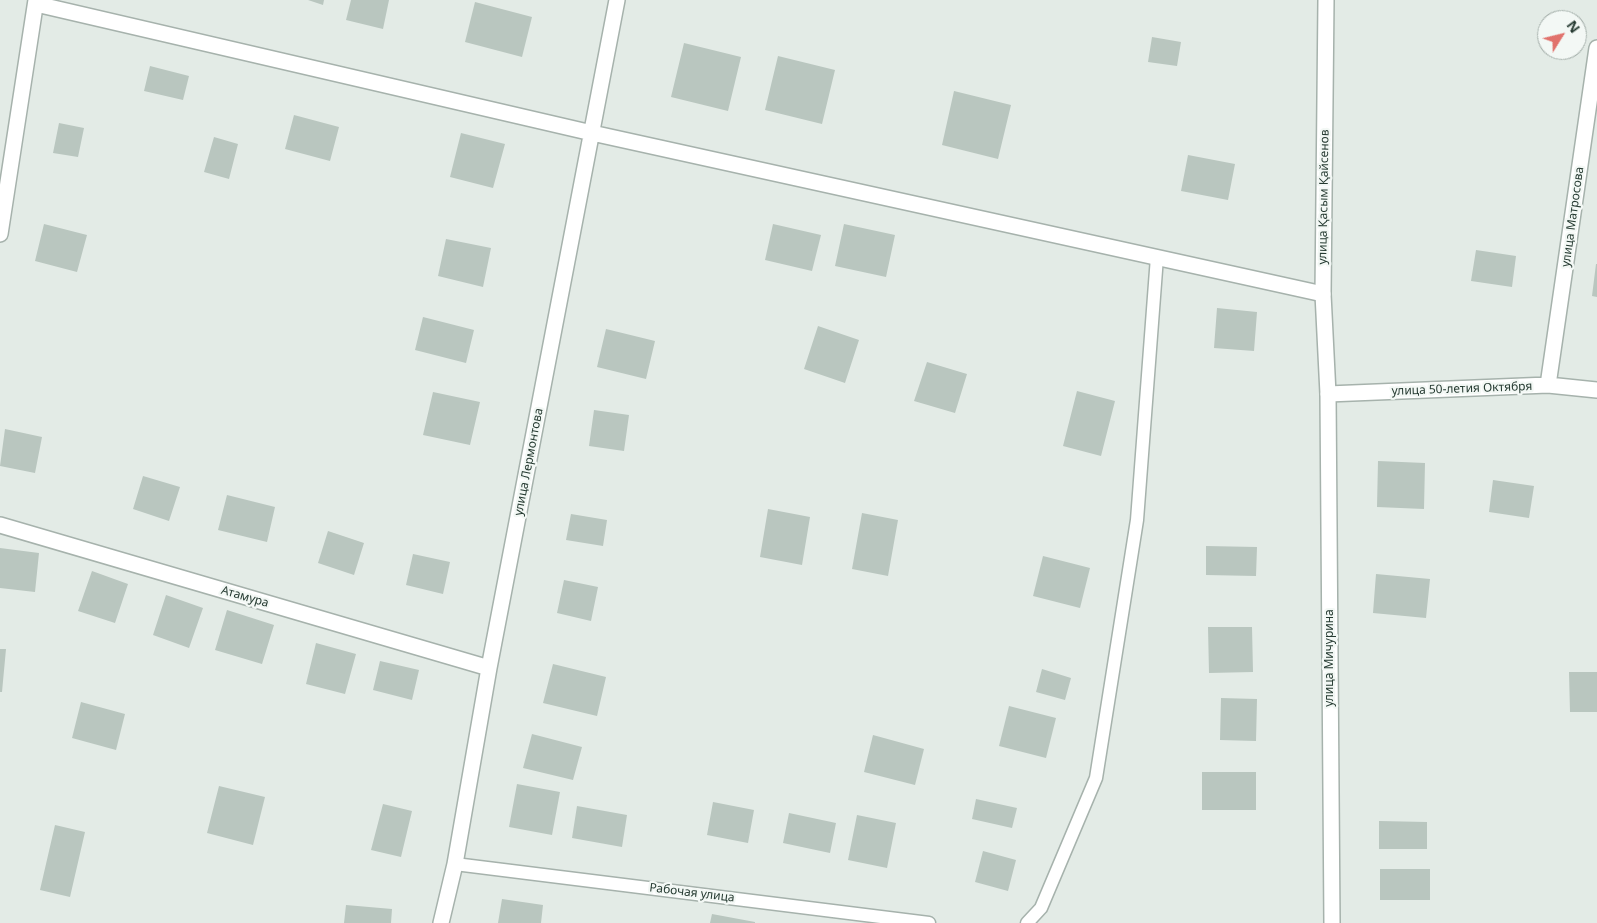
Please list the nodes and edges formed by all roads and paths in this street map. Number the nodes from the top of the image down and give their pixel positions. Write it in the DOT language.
graph roads {
  1 [pos="617,0"];
  2 [pos="1326,0"];
  3 [pos="36,2"];
  4 [pos="1597,48"];
  5 [pos="592,133"];
  6 [pos="0,234"];
  7 [pos="1157,258"];
  8 [pos="1323,294"];
  9 [pos="1548,385"];
  10 [pos="1597,390"];
  11 [pos="1328,394"];
  12 [pos="0,525"];
  13 [pos="489,668"];
  14 [pos="455,864"];
  15 [pos="1029,922"];
  16 [pos="441,923"];
  17 [pos="929,923"];
  18 [pos="1332,923"];
  1 -- 5 [label="street, улица Лермонтова"];
  2 -- 8 [label="street, улица Қасым Қайсенов"];
  3 -- 5 [label="street"];
  3 -- 6 [label="street"];
  4 -- 9 [label="street, улица Матросова"];
  5 -- 7 [label="street"];
  5 -- 13 [label="street, улица Лермонтова"];
  7 -- 8 [label="street"];
  7 -- 15 [label="lane"];
  8 -- 11 [label="street, улица Қасым Қайсенов"];
  9 -- 10 [label="street, улица 50-летия Октября"];
  9 -- 11 [label="street, улица 50-летия Октября"];
  11 -- 18 [label="street, улица Мичурина"];
  12 -- 13 [label="street, Атамура"];
  13 -- 14 [label="street, улица Лермонтова"];
  14 -- 16 [label="street, улица Лермонтова"];
  14 -- 17 [label="lane, Рабочая улица"];
}
